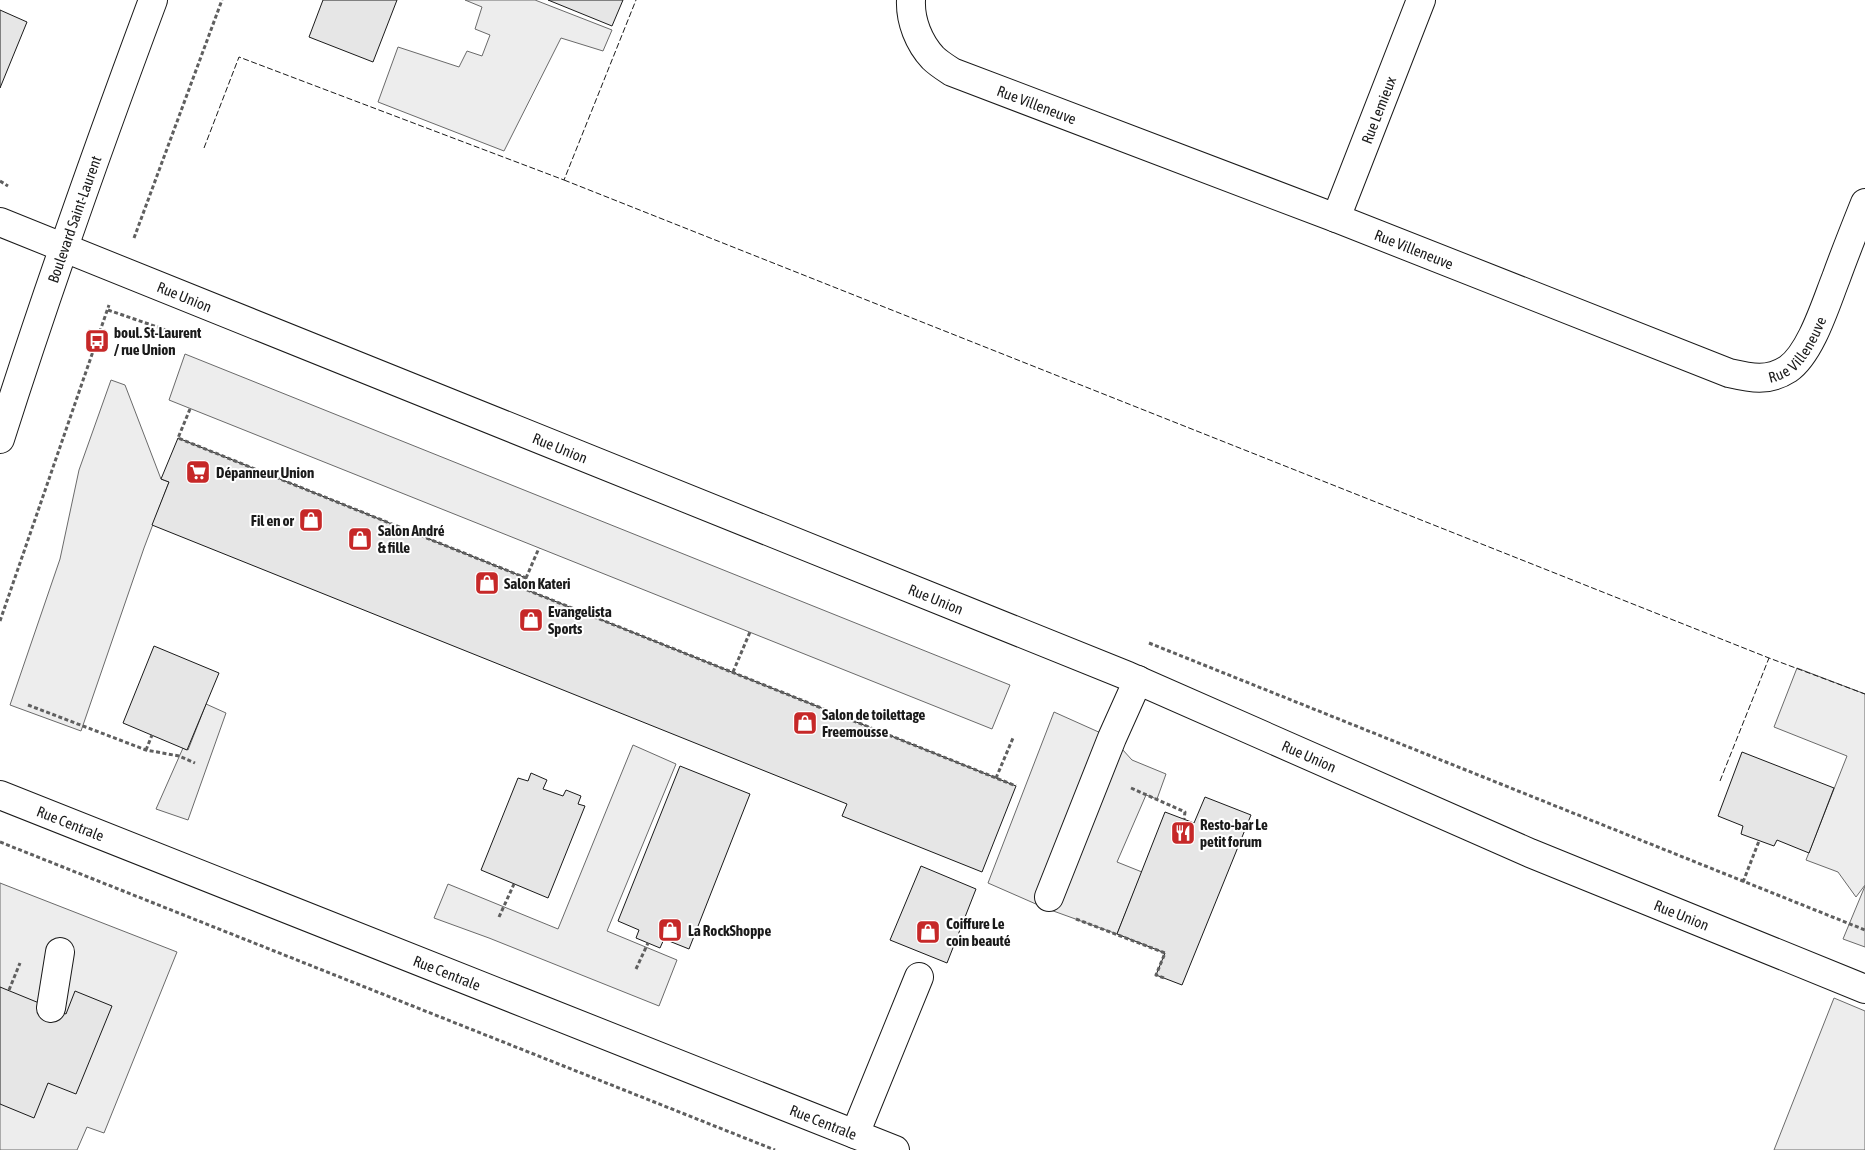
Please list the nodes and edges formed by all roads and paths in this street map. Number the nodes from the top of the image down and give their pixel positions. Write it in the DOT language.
graph roads {
  1 [pos="153,0"];
  2 [pos="222,0"];
  3 [pos="911,0"];
  4 [pos="1421,0"];
  5 [pos="1865,203"];
  6 [pos="1336,218"];
  7 [pos="0,222"];
  8 [pos="134,237"];
  9 [pos="64,249"];
  10 [pos="171,332"];
  11 [pos="190,409"];
  12 [pos="0,439"];
  13 [pos="539,548"];
  14 [pos="526,578"];
  15 [pos="0,621"];
  16 [pos="750,632"];
  17 [pos="733,672"];
  18 [pos="1138,680"];
  19 [pos="28,705"];
  20 [pos="152,735"];
  21 [pos="1013,738"];
  22 [pos="146,750"];
  23 [pos="195,763"];
  24 [pos="996,778"];
  25 [pos="1016,786"];
  26 [pos="0,795"];
  27 [pos="1146,795"];
  28 [pos="1184,819"];
  29 [pos="1759,841"];
  30 [pos="0,842"];
  31 [pos="1743,882"];
  32 [pos="514,884"];
  33 [pos="1049,896"];
  34 [pos="1788,899"];
  35 [pos="499,917"];
  36 [pos="1865,930"];
  37 [pos="648,943"];
  38 [pos="636,969"];
  39 [pos="919,977"];
  40 [pos="1164,978"];
  41 [pos="1865,989"];
  42 [pos="854,1134"];
  43 [pos="775,1150"];
  44 [pos="895,1150"];
  1 -- 9 [label="street, Boulevard Saint-Laurent"];
  2 -- 8 [label="path"];
  3 -- 6 [label="street, Rue Villeneuve"];
  4 -- 6 [label="street, Rue Lemieux"];
  5 -- 6 [label="street, Rue Villeneuve"];
  7 -- 9 [label="street, Rue Union"];
  9 -- 12 [label="street, Boulevard Saint-Laurent"];
  9 -- 18 [label="street, Rue Union"];
  10 -- 15 [label="path"];
  11 -- 14 [label="path"];
  13 -- 14 [label="path"];
  14 -- 17 [label="path"];
  16 -- 17 [label="path"];
  17 -- 24 [label="path"];
  18 -- 33 [label="street"];
  18 -- 41 [label="street, Rue Union"];
  19 -- 22 [label="path"];
  20 -- 22 [label="path"];
  21 -- 24 [label="path"];
  22 -- 23 [label="path"];
  24 -- 25 [label="path"];
  26 -- 42 [label="street, Rue Centrale"];
  27 -- 28 [label="path"];
  29 -- 31 [label="path"];
  30 -- 43 [label="path"];
  32 -- 35 [label="path"];
  33 -- 40 [label="path"];
  34 -- 36 [label="path"];
  37 -- 38 [label="path"];
  39 -- 42 [label="street"];
  42 -- 44 [label="street, Rue Centrale"];
}
